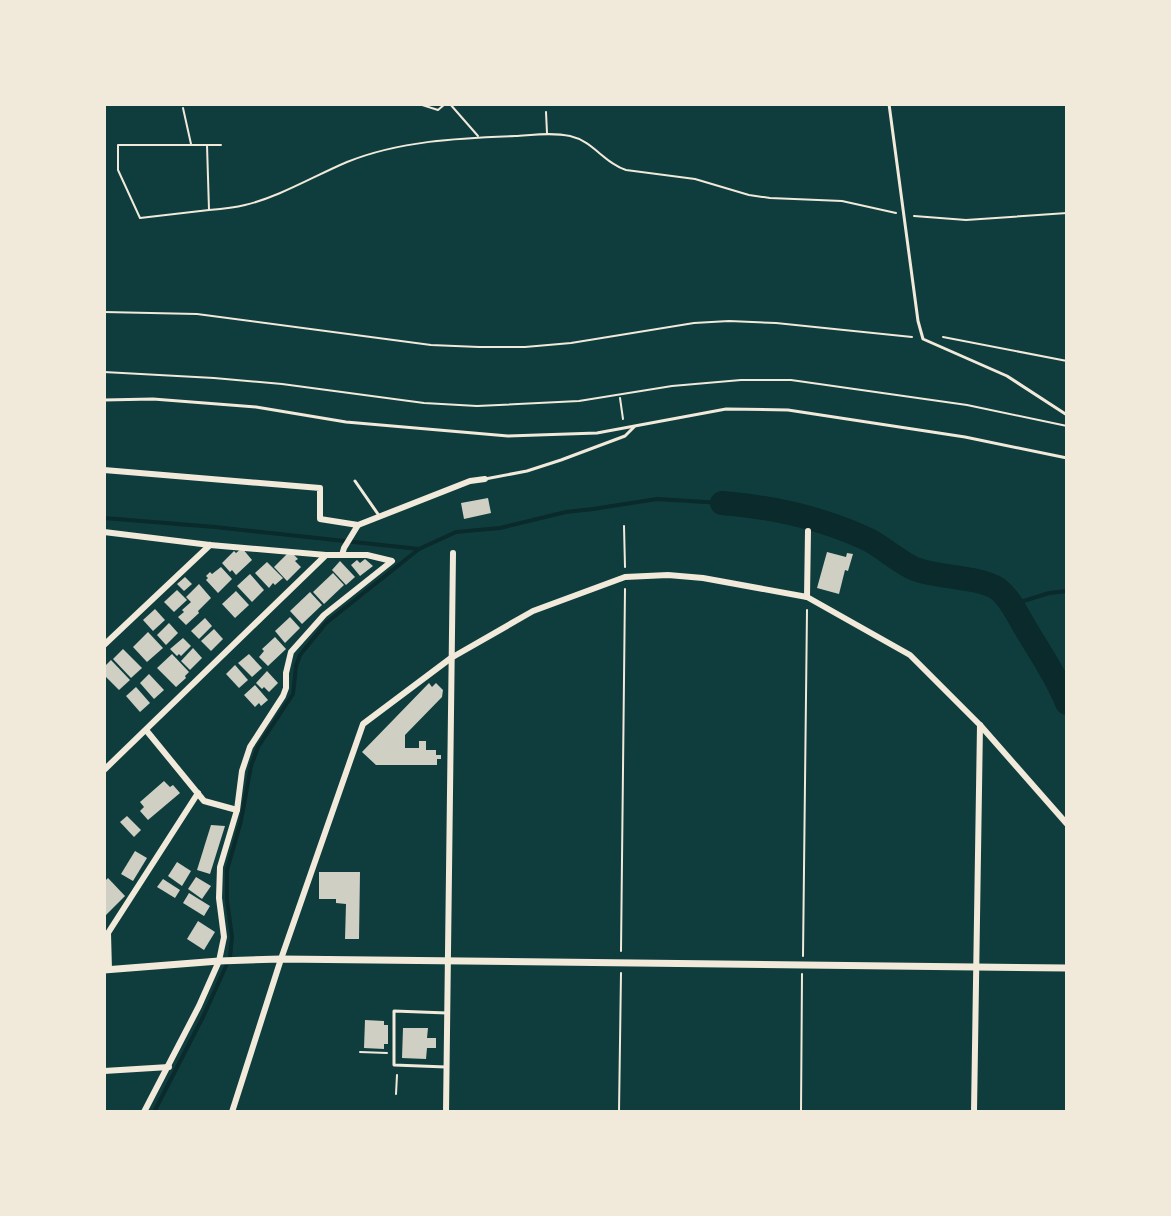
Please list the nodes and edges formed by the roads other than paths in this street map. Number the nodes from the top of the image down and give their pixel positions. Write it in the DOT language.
graph roads {
  1 [pos="889,104"];
  2 [pos="104,400"];
  3 [pos="1067,415"];
  4 [pos="634,427"];
  5 [pos="1067,458"];
  6 [pos="104,470"];
  7 [pos="485,479"];
  8 [pos="355,481"];
  9 [pos="380,517"];
  10 [pos="356,527"];
  11 [pos="808,531"];
  12 [pos="104,532"];
  13 [pos="210,545"];
  14 [pos="343,551"];
  15 [pos="453,553"];
  16 [pos="326,555"];
  17 [pos="807,597"];
  18 [pos="104,645"];
  19 [pos="451,658"];
  20 [pos="980,725"];
  21 [pos="146,730"];
  22 [pos="104,770"];
  23 [pos="198,793"];
  24 [pos="237,810"];
  25 [pos="1067,824"];
  26 [pos="281,959"];
  27 [pos="448,960"];
  28 [pos="219,961"];
  29 [pos="976,967"];
  30 [pos="1067,968"];
  31 [pos="106,970"];
  32 [pos="447,1013"];
  33 [pos="169,1067"];
  34 [pos="446,1067"];
  35 [pos="104,1071"];
  36 [pos="144,1112"];
  37 [pos="232,1112"];
  38 [pos="446,1112"];
  39 [pos="974,1112"];
  1 -- 3 [label="lane"];
  2 -- 4 [label="lane"];
  4 -- 5 [label="lane"];
  4 -- 7 [label="lane"];
  6 -- 10 [label="street"];
  7 -- 9 [label="street"];
  8 -- 9 [label="lane"];
  9 -- 10 [label="street"];
  10 -- 14 [label="street"];
  11 -- 17 [label="street"];
  12 -- 13 [label="street"];
  13 -- 16 [label="street"];
  13 -- 18 [label="street"];
  14 -- 16 [label="street"];
  14 -- 24 [label="street"];
  15 -- 19 [label="street"];
  16 -- 21 [label="street"];
  17 -- 19 [label="street"];
  17 -- 20 [label="street"];
  19 -- 26 [label="street"];
  19 -- 27 [label="street"];
  20 -- 25 [label="street"];
  20 -- 29 [label="street"];
  21 -- 22 [label="street"];
  21 -- 23 [label="street"];
  23 -- 24 [label="street"];
  23 -- 31 [label="street"];
  24 -- 28 [label="street"];
  26 -- 27 [label="street"];
  26 -- 28 [label="street"];
  26 -- 37 [label="street"];
  27 -- 29 [label="street"];
  27 -- 32 [label="street"];
  28 -- 31 [label="street"];
  28 -- 33 [label="street"];
  29 -- 30 [label="street"];
  29 -- 39 [label="street"];
  32 -- 34 [label="street"];
  32 -- 34 [label="lane"];
  33 -- 35 [label="street"];
  33 -- 36 [label="street"];
  34 -- 38 [label="street"];
}
